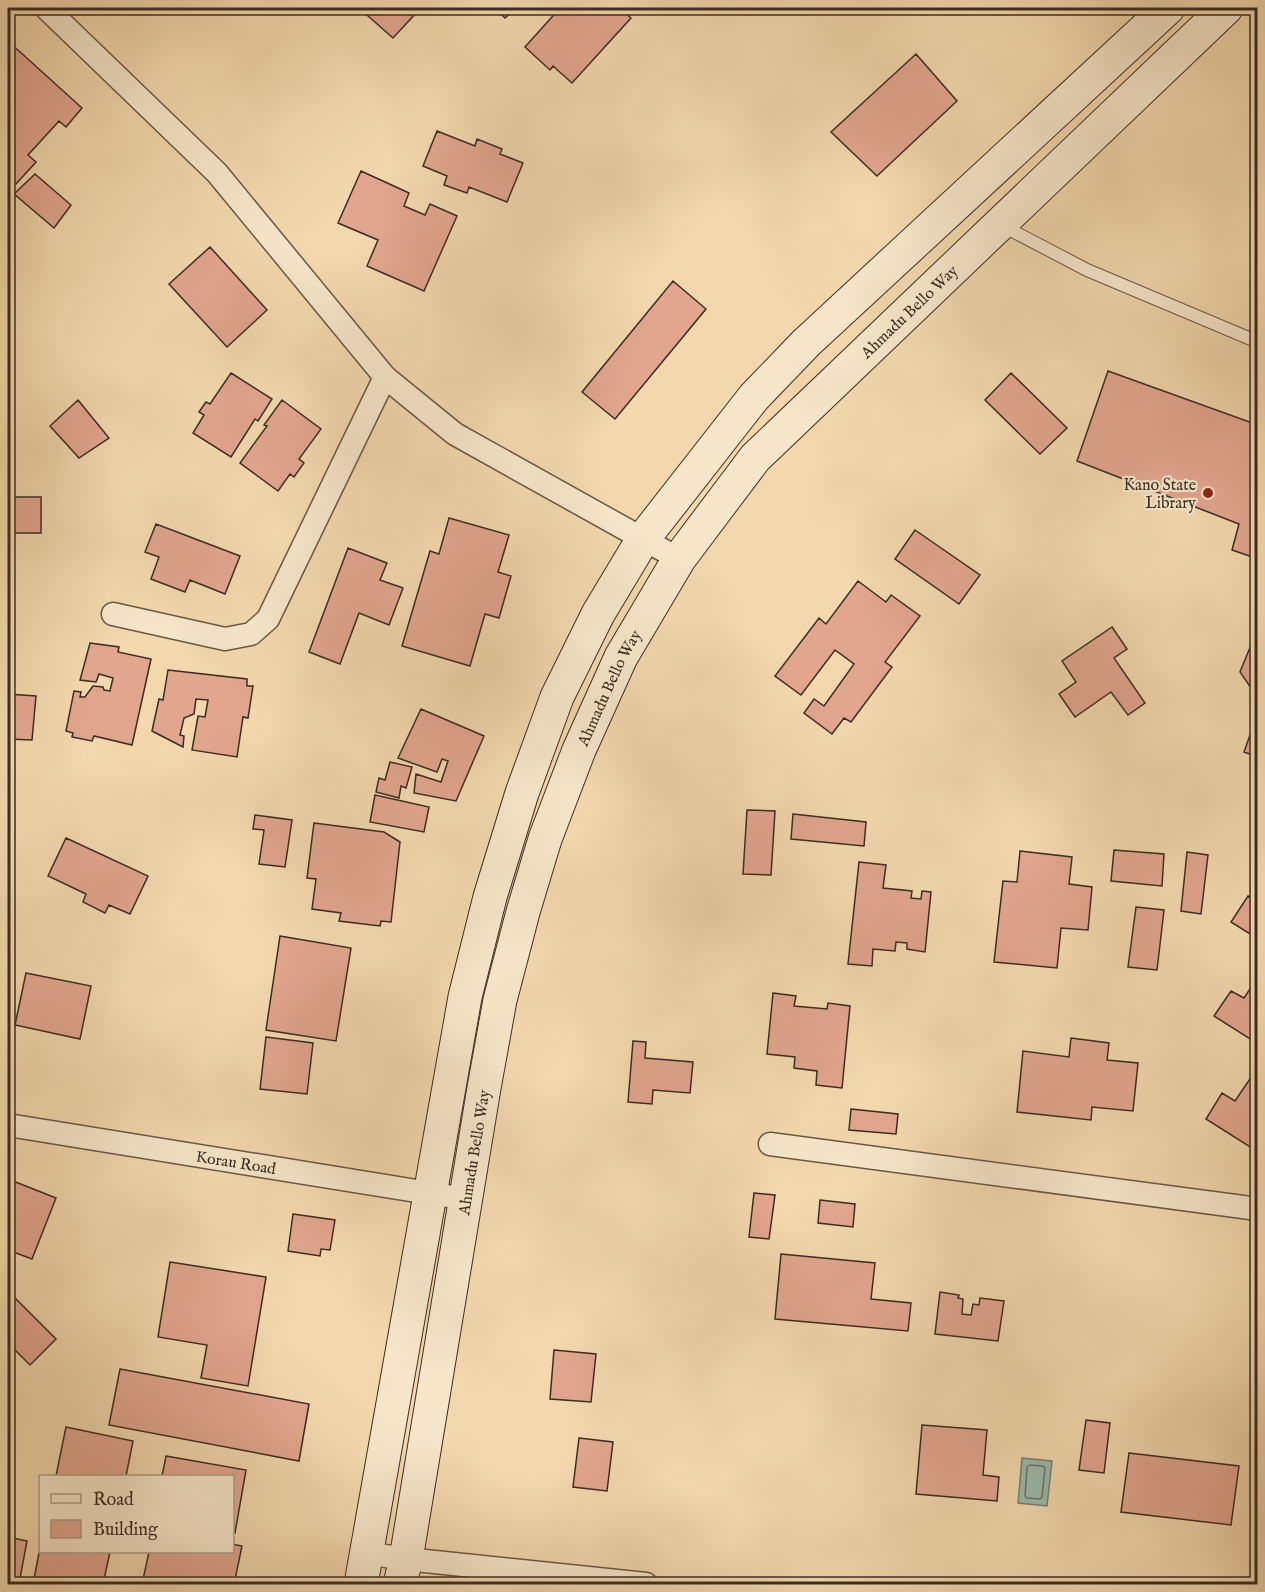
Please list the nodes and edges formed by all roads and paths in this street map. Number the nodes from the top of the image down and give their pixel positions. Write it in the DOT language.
graph roads {
  1 [pos="46,8"];
  2 [pos="1168,8"];
  3 [pos="1226,8"];
  4 [pos="999,224"];
  5 [pos="1257,342"];
  6 [pos="385,377"];
  7 [pos="643,539"];
  8 [pos="679,559"];
  9 [pos="113,614"];
  10 [pos="8,1125"];
  11 [pos="770,1144"];
  12 [pos="430,1193"];
  13 [pos="466,1199"];
  14 [pos="1257,1209"];
  15 [pos="363,1569"];
  16 [pos="403,1572"];
  17 [pos="646,1584"];
  1 -- 6 [label="street"];
  2 -- 7 [label="main road, Ahmadu Bello Way"];
  3 -- 4 [label="main road, Ahmadu Bello Way"];
  4 -- 5 [label="lane"];
  4 -- 8 [label="main road, Ahmadu Bello Way"];
  6 -- 7 [label="street"];
  6 -- 9 [label="street"];
  7 -- 8 [label="street"];
  7 -- 12 [label="main road, Ahmadu Bello Way"];
  8 -- 13 [label="main road, Ahmadu Bello Way"];
  10 -- 12 [label="street, Korau Road"];
  11 -- 14 [label="street"];
  12 -- 13 [label="street, Korau Road"];
  12 -- 15 [label="main road, Ahmadu Bello Way"];
  13 -- 16 [label="main road, Ahmadu Bello Way"];
  15 -- 16 [label="street"];
  16 -- 17 [label="street"];
}
